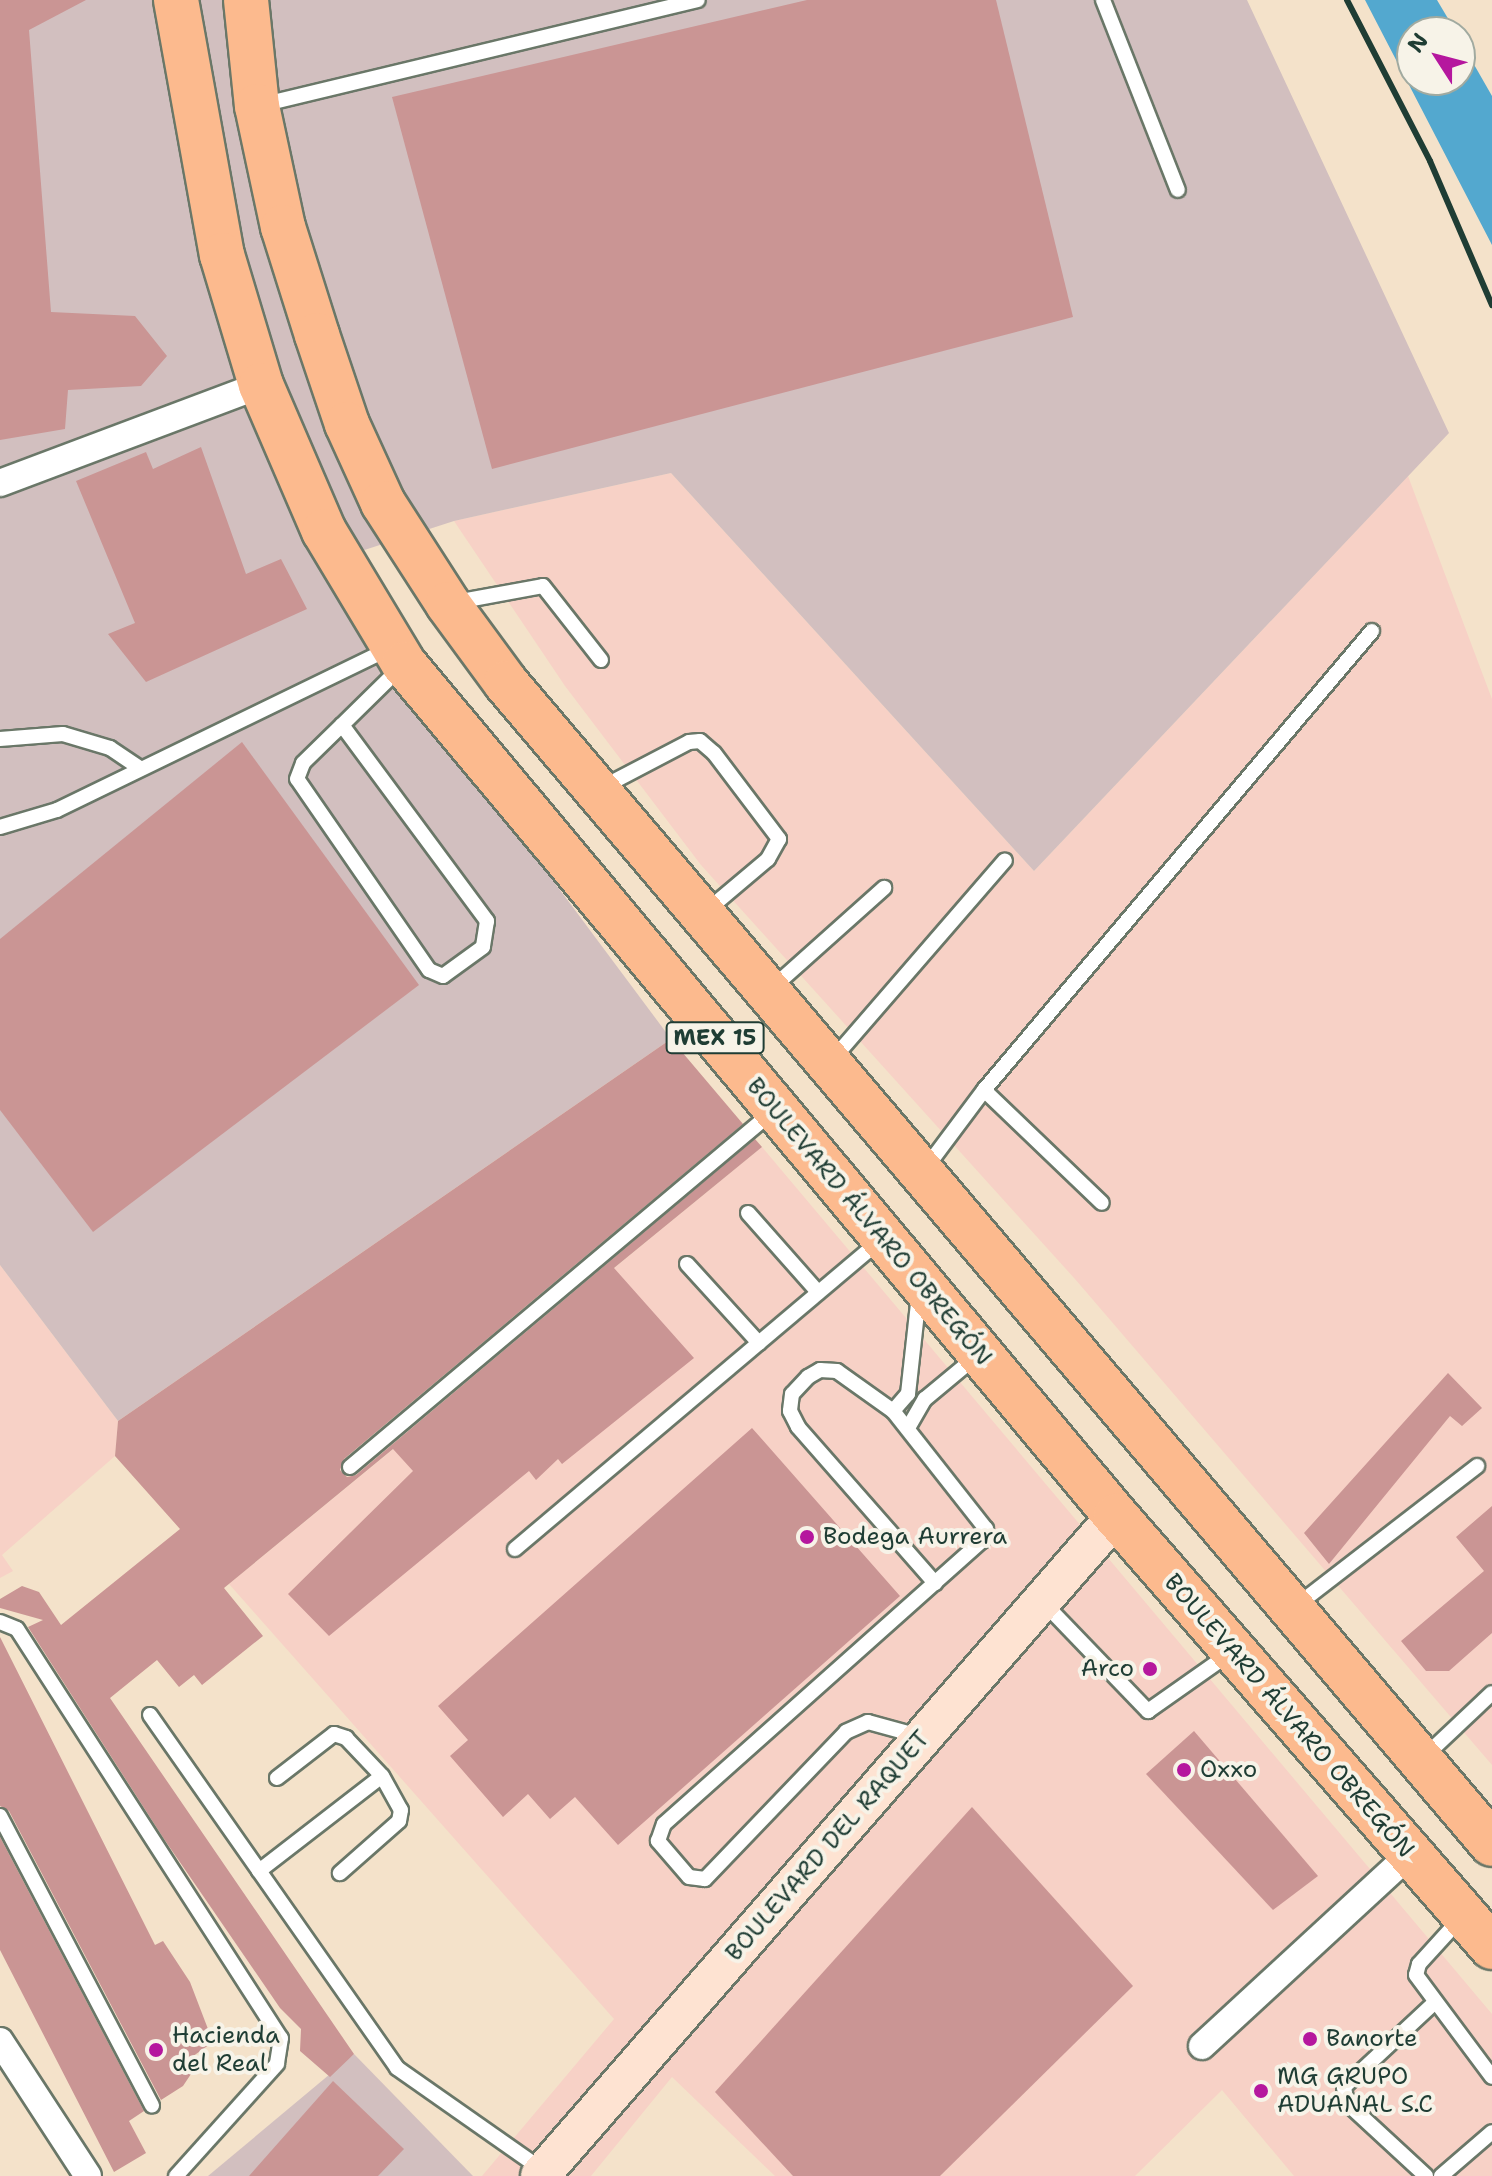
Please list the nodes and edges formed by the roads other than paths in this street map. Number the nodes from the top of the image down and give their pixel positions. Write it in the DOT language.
graph roads {
  1 [pos="176,0"];
  2 [pos="248,0"];
  3 [pos="698,0"];
  4 [pos="1103,0"];
  5 [pos="257,106"];
  6 [pos="1178,190"];
  7 [pos="261,385"];
  8 [pos="0,483"];
  9 [pos="448,604"];
  10 [pos="1372,631"];
  11 [pos="398,655"];
  12 [pos="601,660"];
  13 [pos="342,725"];
  14 [pos="0,739"];
  15 [pos="140,768"];
  16 [pos="597,790"];
  17 [pos="0,827"];
  18 [pos="1005,860"];
  19 [pos="884,888"];
  20 [pos="702,914"];
  21 [pos="768,991"];
  22 [pos="829,1063"];
  23 [pos="984,1090"];
  24 [pos="775,1110"];
  25 [pos="922,1173"];
  26 [pos="1102,1203"];
  27 [pos="748,1213"];
  28 [pos="883,1238"];
  29 [pos="687,1264"];
  30 [pos="920,1282"];
  31 [pos="818,1292"];
  32 [pos="759,1343"];
  33 [pos="980,1354"];
  34 [pos="893,1411"];
  35 [pos="908,1428"];
  36 [pos="1477,1466"];
  37 [pos="350,1467"];
  38 [pos="1116,1516"];
  39 [pos="515,1549"];
  40 [pos="935,1583"];
  41 [pos="1042,1601"];
  42 [pos="1292,1609"];
  43 [pos="0,1622"];
  44 [pos="1233,1651"];
  45 [pos="1492,1693"];
  46 [pos="150,1715"];
  47 [pos="923,1737"];
  48 [pos="1421,1760"];
  49 [pos="382,1776"];
  50 [pos="277,1778"];
  51 [pos="0,1816"];
  52 [pos="1492,1844"];
  53 [pos="1409,1855"];
  54 [pos="259,1871"];
  55 [pos="340,1873"];
  56 [pos="1478,1931"];
  57 [pos="1435,2002"];
  58 [pos="0,2041"];
  59 [pos="1202,2046"];
  60 [pos="1492,2077"];
  61 [pos="152,2105"];
  62 [pos="1492,2132"];
  63 [pos="542,2174"];
  64 [pos="88,2176"];
  65 [pos="176,2176"];
  66 [pos="1426,2176"];
  67 [pos="1441,2176"];
  1 -- 7 [label="highway, BOULEVARD ÁLVARO OBREGÓN / MEX 15"];
  2 -- 5 [label="highway, MEX 15"];
  3 -- 5 [label="lane"];
  4 -- 6 [label="lane"];
  5 -- 9 [label="highway, MEX 15"];
  7 -- 8 [label="street"];
  7 -- 11 [label="highway, BOULEVARD ÁLVARO OBREGÓN / MEX 15"];
  9 -- 12 [label="lane"];
  9 -- 16 [label="highway, MEX 15"];
  10 -- 23 [label="lane"];
  11 -- 13 [label="lane"];
  11 -- 15 [label="lane"];
  11 -- 24 [label="highway, BOULEVARD ÁLVARO OBREGÓN / MEX 15"];
  13 -- 13 [label="lane"];
  14 -- 15 [label="lane"];
  15 -- 17 [label="lane"];
  16 -- 20 [label="highway, MEX 15"];
  16 -- 20 [label="lane"];
  18 -- 22 [label="lane"];
  19 -- 21 [label="lane"];
  20 -- 21 [label="highway, MEX 15"];
  21 -- 22 [label="highway, MEX 15"];
  22 -- 25 [label="highway, MEX 15"];
  23 -- 25 [label="lane"];
  23 -- 26 [label="lane"];
  24 -- 28 [label="highway, BOULEVARD ÁLVARO OBREGÓN / MEX 15"];
  24 -- 37 [label="lane"];
  25 -- 42 [label="highway, MEX 15"];
  27 -- 31 [label="lane"];
  28 -- 30 [label="highway, BOULEVARD ÁLVARO OBREGÓN / MEX 15"];
  28 -- 31 [label="lane"];
  29 -- 32 [label="lane"];
  30 -- 33 [label="highway, BOULEVARD ÁLVARO OBREGÓN / MEX 15"];
  30 -- 34 [label="lane"];
  31 -- 32 [label="lane"];
  32 -- 39 [label="lane"];
  33 -- 35 [label="lane"];
  33 -- 38 [label="highway, BOULEVARD ÁLVARO OBREGÓN / MEX 15"];
  34 -- 35 [label="lane"];
  34 -- 40 [label="lane"];
  35 -- 40 [label="lane"];
  36 -- 42 [label="lane"];
  38 -- 41 [label="street, BOULEVARD DEL RAQUET"];
  38 -- 44 [label="highway, BOULEVARD ÁLVARO OBREGÓN / MEX 15"];
  40 -- 47 [label="lane"];
  41 -- 44 [label="lane"];
  41 -- 47 [label="street, BOULEVARD DEL RAQUET"];
  42 -- 48 [label="highway, MEX 15"];
  43 -- 65 [label="lane"];
  44 -- 53 [label="highway, BOULEVARD ÁLVARO OBREGÓN / MEX 15"];
  45 -- 48 [label="lane"];
  46 -- 54 [label="lane"];
  47 -- 63 [label="street, BOULEVARD DEL RAQUET"];
  48 -- 52 [label="highway, MEX 15"];
  49 -- 50 [label="lane"];
  49 -- 54 [label="lane"];
  49 -- 55 [label="lane"];
  51 -- 61 [label="lane"];
  53 -- 56 [label="highway, BOULEVARD ÁLVARO OBREGÓN / MEX 15"];
  53 -- 59 [label="street"];
  54 -- 63 [label="lane"];
  56 -- 57 [label="lane"];
  57 -- 60 [label="lane"];
  57 -- 66 [label="lane"];
  58 -- 64 [label="street"];
  62 -- 67 [label="lane"];
}
